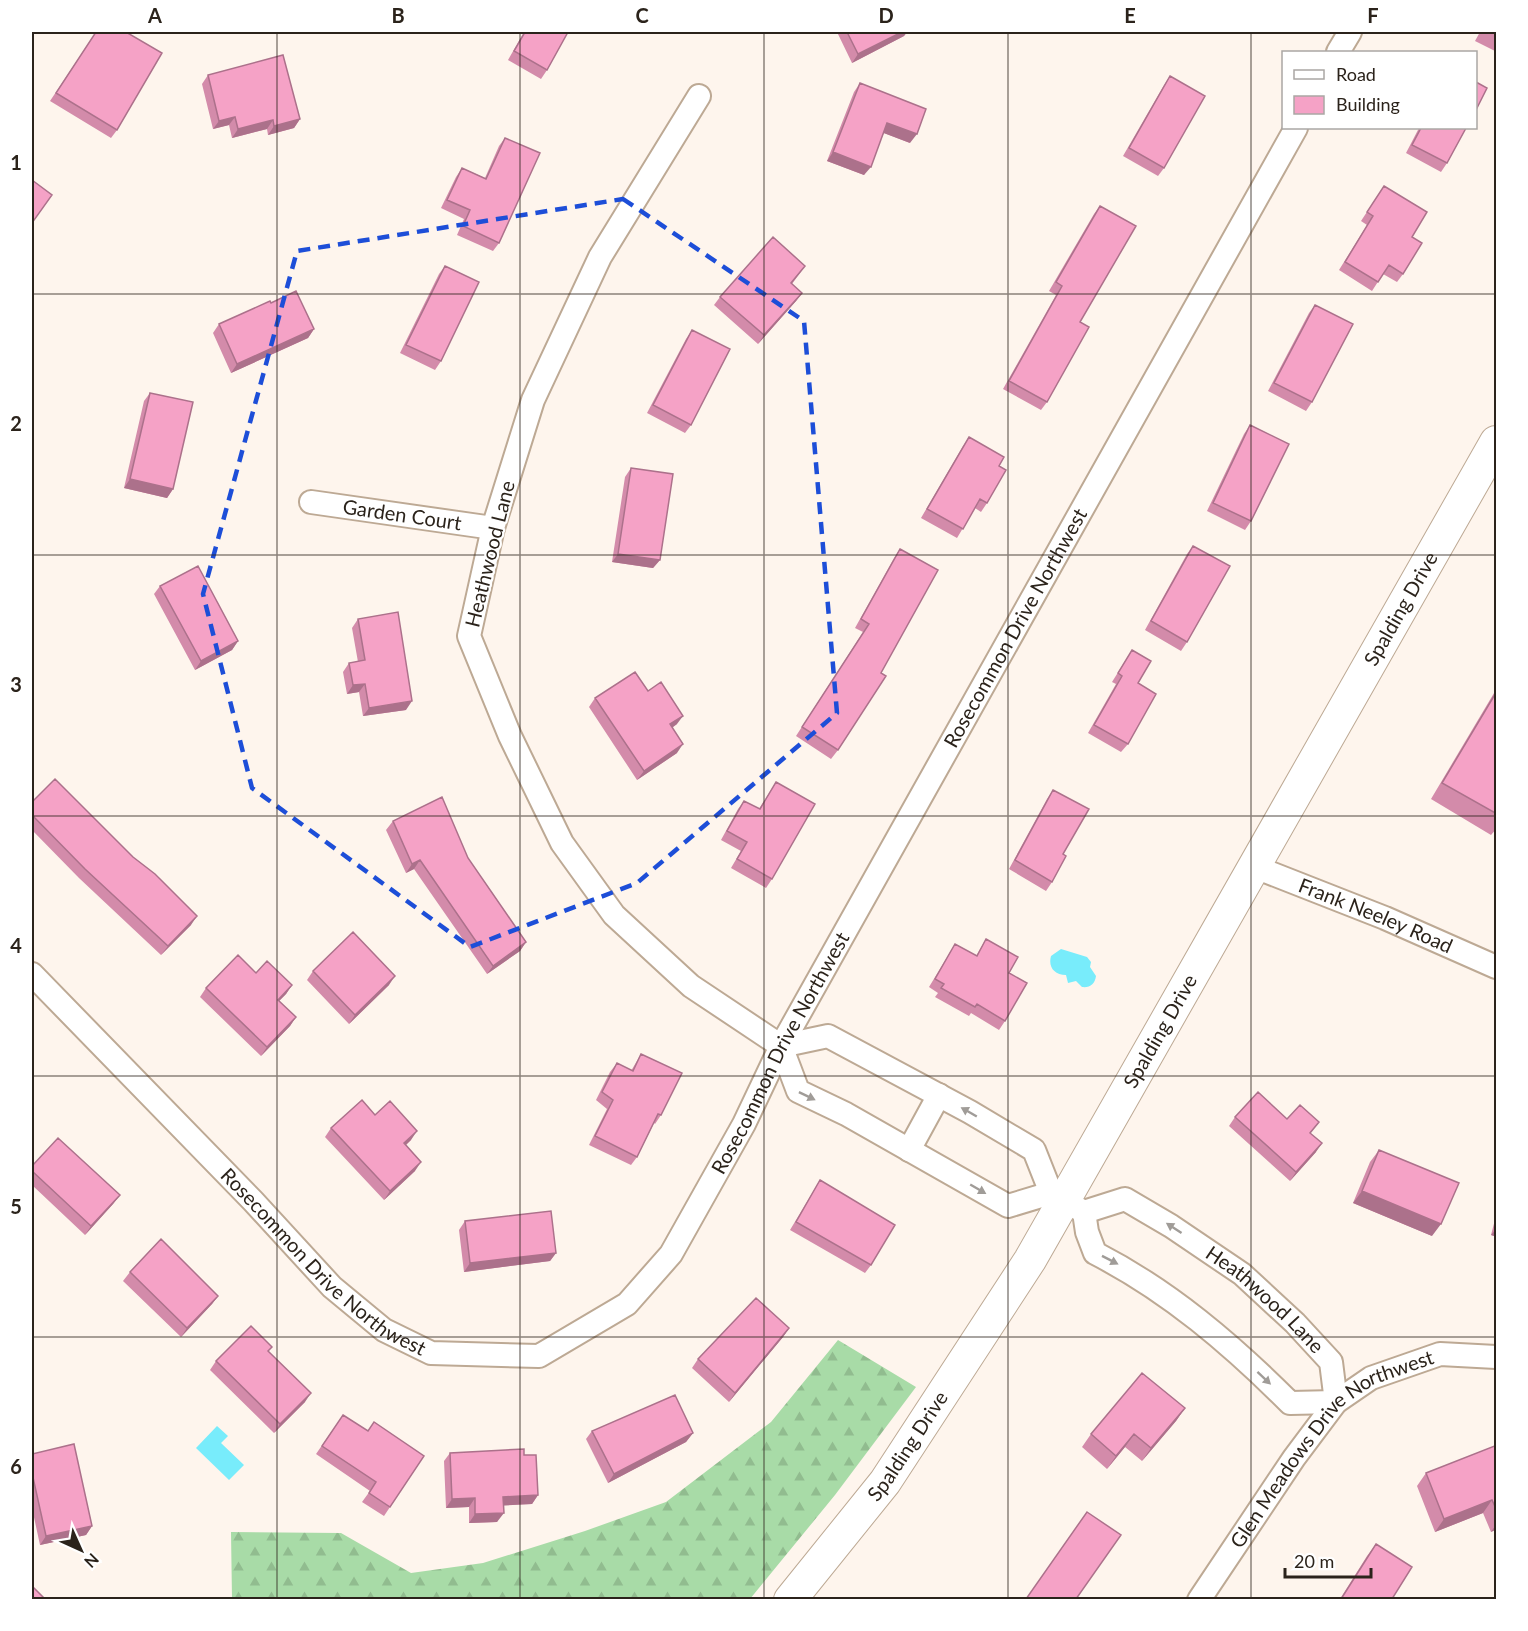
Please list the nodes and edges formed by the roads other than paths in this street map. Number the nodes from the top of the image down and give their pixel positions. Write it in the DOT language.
graph roads {
  1 [pos="1350,32"];
  2 [pos="1339,51"];
  3 [pos="699,96"];
  4 [pos="1295,129"];
  5 [pos="1497,442"];
  6 [pos="311,502"];
  7 [pos="493,528"];
  8 [pos="1255,867"];
  9 [pos="1497,967"];
  10 [pos="32,974"];
  11 [pos="781,1046"];
  12 [pos="939,1095"];
  13 [pos="909,1150"];
  14 [pos="1067,1202"];
  15 [pos="1497,1357"];
  16 [pos="1336,1402"];
  17 [pos="790,1599"];
  18 [pos="1199,1599"];
  1 -- 2 [label="street"];
  3 -- 7 [label="street, Heathwood Lane"];
  4 -- 11 [label="street, Rosecommon Drive Northwest"];
  5 -- 8 [label="main road, Spalding Drive"];
  6 -- 7 [label="street, Garden Court"];
  7 -- 11 [label="street, Heathwood Lane"];
  8 -- 9 [label="street, Frank Neeley Road"];
  8 -- 14 [label="main road, Spalding Drive"];
  10 -- 11 [label="street, Rosecommon Drive Northwest"];
  11 -- 12 [label="street"];
  11 -- 13 [label="street, Heathwood Lane, one-way"];
  12 -- 13 [label="street"];
  14 -- 12 [label="street, one-way"];
  13 -- 14 [label="street, Heathwood Lane, one-way"];
  14 -- 16 [label="street, one-way"];
  16 -- 14 [label="street, Heathwood Lane, one-way"];
  14 -- 17 [label="main road, Spalding Drive"];
  15 -- 16 [label="street, Glen Meadows Drive Northwest"];
  16 -- 18 [label="street, Glen Meadows Drive Northwest"];
}
